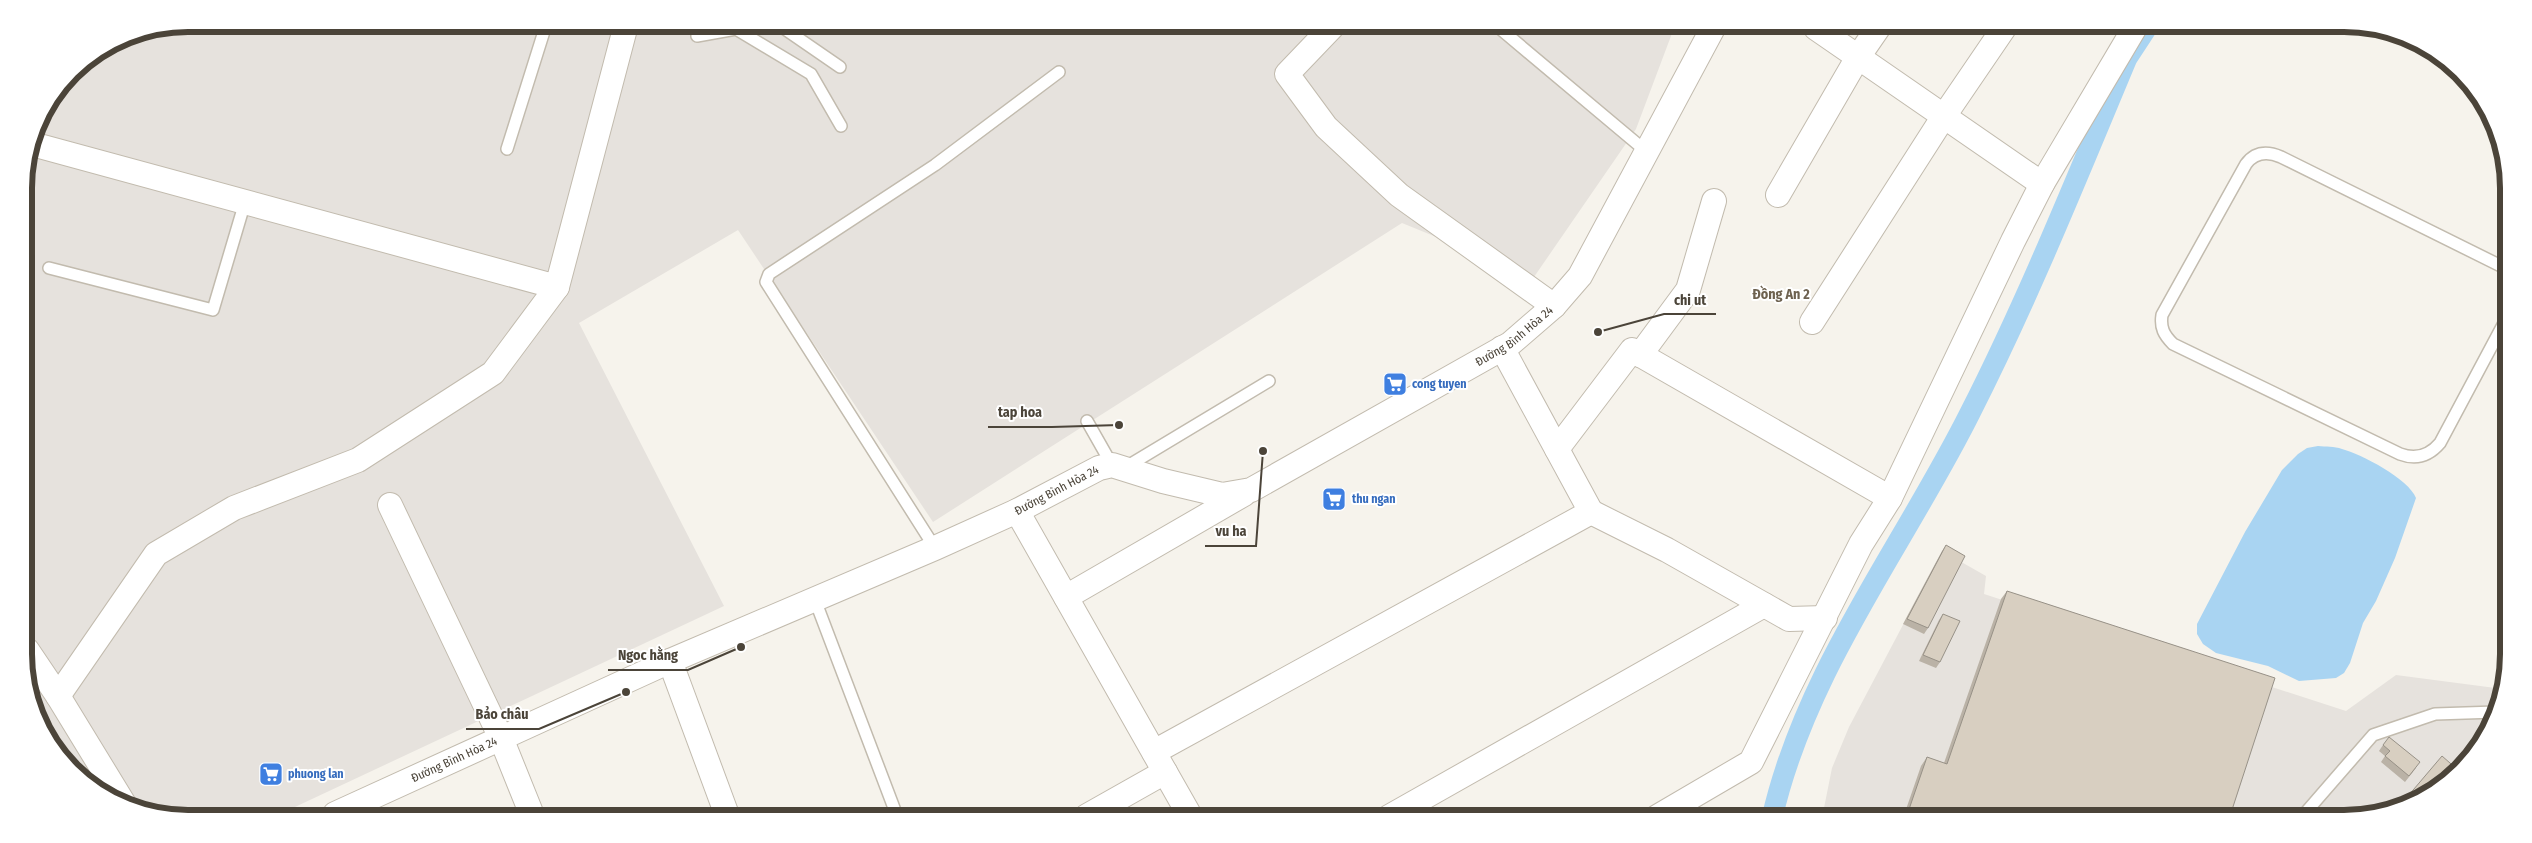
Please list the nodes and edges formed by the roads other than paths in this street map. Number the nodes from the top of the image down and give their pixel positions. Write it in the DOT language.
graph roads {
  1 [pos="543,33"];
  2 [pos="621,33"];
  3 [pos="698,33"];
  4 [pos="712,33"];
  5 [pos="744,33"];
  6 [pos="791,33"];
  7 [pos="1326,33"];
  8 [pos="1505,33"];
  9 [pos="1710,33"];
  10 [pos="1823,33"];
  11 [pos="1875,33"];
  12 [pos="2001,33"];
  13 [pos="2132,33"];
  14 [pos="1858,57"];
  15 [pos="840,67"];
  16 [pos="1059,72"];
  17 [pos="1944,116"];
  18 [pos="841,126"];
  19 [pos="39,146"];
  20 [pos="507,149"];
  21 [pos="1647,152"];
  22 [pos="2042,184"];
  23 [pos="1778,195"];
  24 [pos="1714,201"];
  25 [pos="244,202"];
  26 [pos="2500,266"];
  27 [pos="50,268"];
  28 [pos="557,287"];
  29 [pos="1554,306"];
  30 [pos="1812,322"];
  31 [pos="2500,330"];
  32 [pos="1502,348"];
  33 [pos="1640,355"];
  34 [pos="1269,381"];
  35 [pos="1087,421"];
  36 [pos="1557,450"];
  37 [pos="1117,467"];
  38 [pos="1252,490"];
  39 [pos="1890,498"];
  40 [pos="390,505"];
  41 [pos="1017,511"];
  42 [pos="1591,512"];
  43 [pos="935,548"];
  44 [pos="1066,597"];
  45 [pos="815,600"];
  46 [pos="1764,605"];
  47 [pos="1825,618"];
  48 [pos="33,659"];
  49 [pos="670,661"];
  50 [pos="58,696"];
  51 [pos="2488,712"];
  52 [pos="501,738"];
  53 [pos="1160,762"];
  54 [pos="117,793"];
  55 [pos="894,808"];
  56 [pos="344,810"];
  57 [pos="530,810"];
  58 [pos="725,810"];
  59 [pos="1095,810"];
  60 [pos="1187,810"];
  61 [pos="1401,810"];
  62 [pos="1669,810"];
  63 [pos="2308,810"];
  1 -- 20 [label="lane"];
  2 -- 28 [label="street"];
  3 -- 4 [label="lane"];
  5 -- 18 [label="lane"];
  6 -- 15 [label="lane"];
  7 -- 29 [label="street"];
  8 -- 21 [label="lane"];
  9 -- 21 [label="street, Đường Bình Hòa 24"];
  10 -- 14 [label="street"];
  11 -- 14 [label="street"];
  12 -- 17 [label="street"];
  13 -- 22 [label="street"];
  14 -- 17 [label="street"];
  14 -- 23 [label="street"];
  16 -- 43 [label="lane"];
  17 -- 22 [label="street"];
  17 -- 30 [label="street"];
  19 -- 25 [label="street"];
  21 -- 29 [label="street, Đường Bình Hòa 24"];
  22 -- 39 [label="street"];
  24 -- 33 [label="street"];
  25 -- 27 [label="lane"];
  25 -- 28 [label="street"];
  26 -- 31 [label="lane"];
  28 -- 50 [label="street"];
  29 -- 32 [label="street, Đường Bình Hòa 24"];
  32 -- 36 [label="street"];
  32 -- 38 [label="street, Đường Bình Hòa 24"];
  33 -- 36 [label="street"];
  33 -- 39 [label="street"];
  34 -- 37 [label="lane"];
  35 -- 37 [label="lane"];
  36 -- 42 [label="street"];
  37 -- 38 [label="street, Đường Bình Hòa 24"];
  37 -- 41 [label="street, Đường Bình Hòa 24"];
  38 -- 44 [label="street"];
  39 -- 47 [label="street"];
  40 -- 52 [label="street"];
  41 -- 43 [label="street, Đường Bình Hòa 24"];
  41 -- 44 [label="street"];
  42 -- 46 [label="street"];
  42 -- 53 [label="street"];
  43 -- 45 [label="street, Đường Bình Hòa 24"];
  44 -- 53 [label="street"];
  45 -- 49 [label="street, Đường Bình Hòa 24"];
  45 -- 55 [label="lane"];
  46 -- 47 [label="street"];
  46 -- 61 [label="street"];
  47 -- 62 [label="street"];
  48 -- 50 [label="street"];
  49 -- 52 [label="street, Đường Bình Hòa 24"];
  49 -- 58 [label="street"];
  50 -- 54 [label="street"];
  51 -- 63 [label="lane"];
  52 -- 56 [label="street, Đường Bình Hòa 24"];
  52 -- 57 [label="street"];
  53 -- 59 [label="street"];
  53 -- 60 [label="street"];
}
